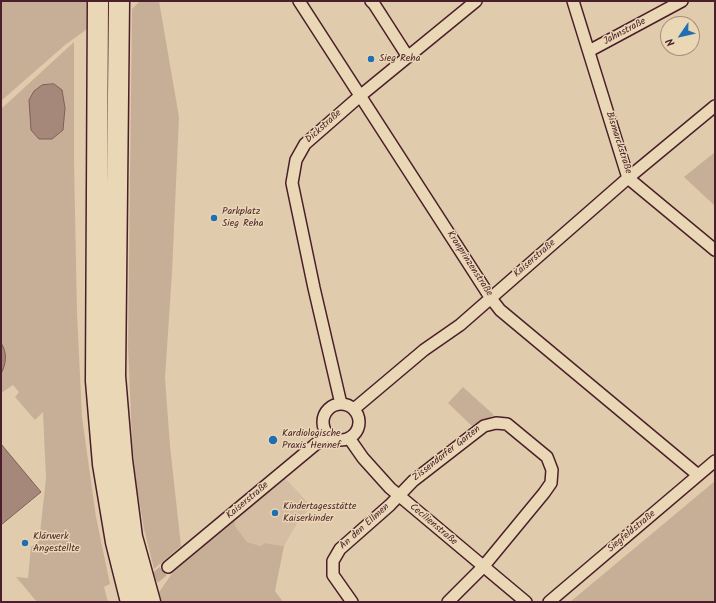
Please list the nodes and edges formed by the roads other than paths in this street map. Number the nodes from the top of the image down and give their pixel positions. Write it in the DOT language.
graph roads {
  1 [pos="98,1"];
  2 [pos="299,1"];
  3 [pos="370,1"];
  4 [pos="476,1"];
  5 [pos="573,1"];
  6 [pos="682,1"];
  7 [pos="119,6"];
  8 [pos="589,51"];
  9 [pos="408,57"];
  10 [pos="360,96"];
  11 [pos="715,106"];
  12 [pos="628,178"];
  13 [pos="715,250"];
  14 [pos="490,297"];
  15 [pos="341,404"];
  16 [pos="354,410"];
  17 [pos="328,434"];
  18 [pos="349,438"];
  19 [pos="715,461"];
  20 [pos="698,475"];
  21 [pos="399,496"];
  22 [pos="168,567"];
  23 [pos="484,567"];
  24 [pos="131,602"];
  25 [pos="150,602"];
  26 [pos="352,602"];
  27 [pos="448,602"];
  28 [pos="526,602"];
  29 [pos="549,602"];
  1 -- 24 [label="highway"];
  2 -- 10 [label="street, Kronprinzenstraße"];
  3 -- 9 [label="street"];
  4 -- 9 [label="street, Dickstraße"];
  5 -- 8 [label="street, Bismarckstraße"];
  6 -- 8 [label="street, Jahnstraße"];
  7 -- 25 [label="highway"];
  8 -- 12 [label="street, Bismarckstraße"];
  9 -- 10 [label="street, Dickstraße"];
  10 -- 14 [label="street, Kronprinzenstraße"];
  10 -- 15 [label="street, Dickstraße"];
  11 -- 12 [label="street, Kaiserstraße"];
  12 -- 13 [label="street, Bismarckstraße"];
  12 -- 14 [label="street, Kaiserstraße"];
  14 -- 16 [label="street, Kaiserstraße"];
  14 -- 20 [label="street, Kronprinzenstraße"];
  15 -- 16 [label="street"];
  15 -- 17 [label="street"];
  16 -- 18 [label="street"];
  17 -- 18 [label="street"];
  17 -- 22 [label="street, Kaiserstraße"];
  18 -- 21 [label="street, Cecilienstraße"];
  19 -- 20 [label="street, Siegfeldstraße"];
  20 -- 29 [label="street, Siegfeldstraße"];
  21 -- 23 [label="street, Cecilienstraße"];
  21 -- 23 [label="street, Zissendorfer Garten"];
  21 -- 26 [label="street, An den Ellmen"];
  23 -- 27 [label="street"];
  23 -- 28 [label="street, Cecilienstraße"];
}
